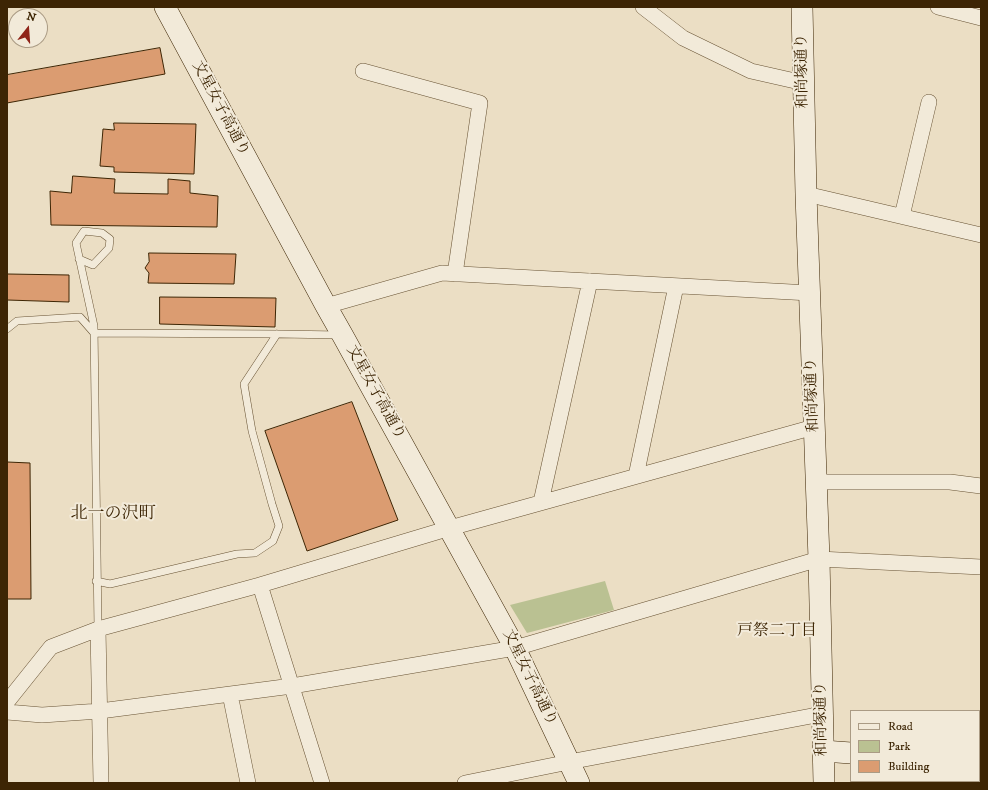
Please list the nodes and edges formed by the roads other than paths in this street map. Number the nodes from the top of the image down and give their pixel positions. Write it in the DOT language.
graph roads {
  1 [pos="165,7"];
  2 [pos="643,7"];
  3 [pos="802,7"];
  4 [pos="938,7"];
  5 [pos="981,18"];
  6 [pos="363,71"];
  7 [pos="804,83"];
  8 [pos="929,102"];
  9 [pos="806,194"];
  10 [pos="902,216"];
  11 [pos="981,235"];
  12 [pos="79,260"];
  13 [pos="455,274"];
  14 [pos="590,281"];
  15 [pos="676,286"];
  16 [pos="810,293"];
  17 [pos="326,306"];
  18 [pos="7,329"];
  19 [pos="94,333"];
  20 [pos="277,334"];
  21 [pos="343,336"];
  22 [pos="814,426"];
  23 [pos="636,476"];
  24 [pos="816,482"];
  25 [pos="981,486"];
  26 [pos="541,502"];
  27 [pos="450,528"];
  28 [pos="819,559"];
  29 [pos="981,567"];
  30 [pos="96,581"];
  31 [pos="260,585"];
  32 [pos="98,629"];
  33 [pos="515,648"];
  34 [pos="292,686"];
  35 [pos="230,694"];
  36 [pos="7,702"];
  37 [pos="100,711"];
  38 [pos="7,712"];
  39 [pos="822,714"];
  40 [pos="823,751"];
  41 [pos="850,753"];
  42 [pos="569,762"];
  43 [pos="101,783"];
  44 [pos="248,783"];
  45 [pos="322,783"];
  46 [pos="465,783"];
  47 [pos="579,783"];
  48 [pos="824,783"];
  1 -- 17 [label="street, 文星女子高通り"];
  2 -- 7 [label="street"];
  3 -- 7 [label="street, 和尚塚通り"];
  4 -- 5 [label="street"];
  6 -- 13 [label="street"];
  7 -- 9 [label="street, 和尚塚通り"];
  8 -- 10 [label="street"];
  9 -- 10 [label="street"];
  9 -- 16 [label="street, 和尚塚通り"];
  10 -- 11 [label="street"];
  12 -- 12 [label="lane"];
  12 -- 19 [label="lane"];
  13 -- 14 [label="street"];
  13 -- 17 [label="street"];
  14 -- 15 [label="street"];
  14 -- 26 [label="street"];
  15 -- 16 [label="street"];
  15 -- 23 [label="street"];
  16 -- 22 [label="street, 和尚塚通り"];
  17 -- 21 [label="street, 文星女子高通り"];
  18 -- 19 [label="lane"];
  19 -- 20 [label="lane"];
  19 -- 30 [label="lane"];
  20 -- 21 [label="lane"];
  20 -- 30 [label="lane"];
  21 -- 27 [label="street, 文星女子高通り"];
  22 -- 23 [label="street"];
  22 -- 24 [label="street, 和尚塚通り"];
  23 -- 26 [label="street"];
  24 -- 25 [label="street"];
  24 -- 28 [label="street, 和尚塚通り"];
  26 -- 27 [label="street"];
  27 -- 31 [label="street"];
  27 -- 33 [label="street, 文星女子高通り"];
  28 -- 29 [label="street"];
  28 -- 33 [label="street"];
  28 -- 39 [label="street, 和尚塚通り"];
  30 -- 32 [label="lane"];
  31 -- 32 [label="street"];
  31 -- 34 [label="street"];
  32 -- 36 [label="street"];
  32 -- 37 [label="street"];
  33 -- 34 [label="street"];
  33 -- 42 [label="street, 文星女子高通り"];
  34 -- 35 [label="street"];
  34 -- 45 [label="street"];
  35 -- 37 [label="street"];
  35 -- 44 [label="street"];
  37 -- 38 [label="street"];
  37 -- 43 [label="street"];
  39 -- 40 [label="street, 和尚塚通り"];
  39 -- 42 [label="street"];
  40 -- 41 [label="street"];
  40 -- 48 [label="street, 和尚塚通り"];
  42 -- 46 [label="street"];
  42 -- 47 [label="street, 文星女子高通り"];
}
